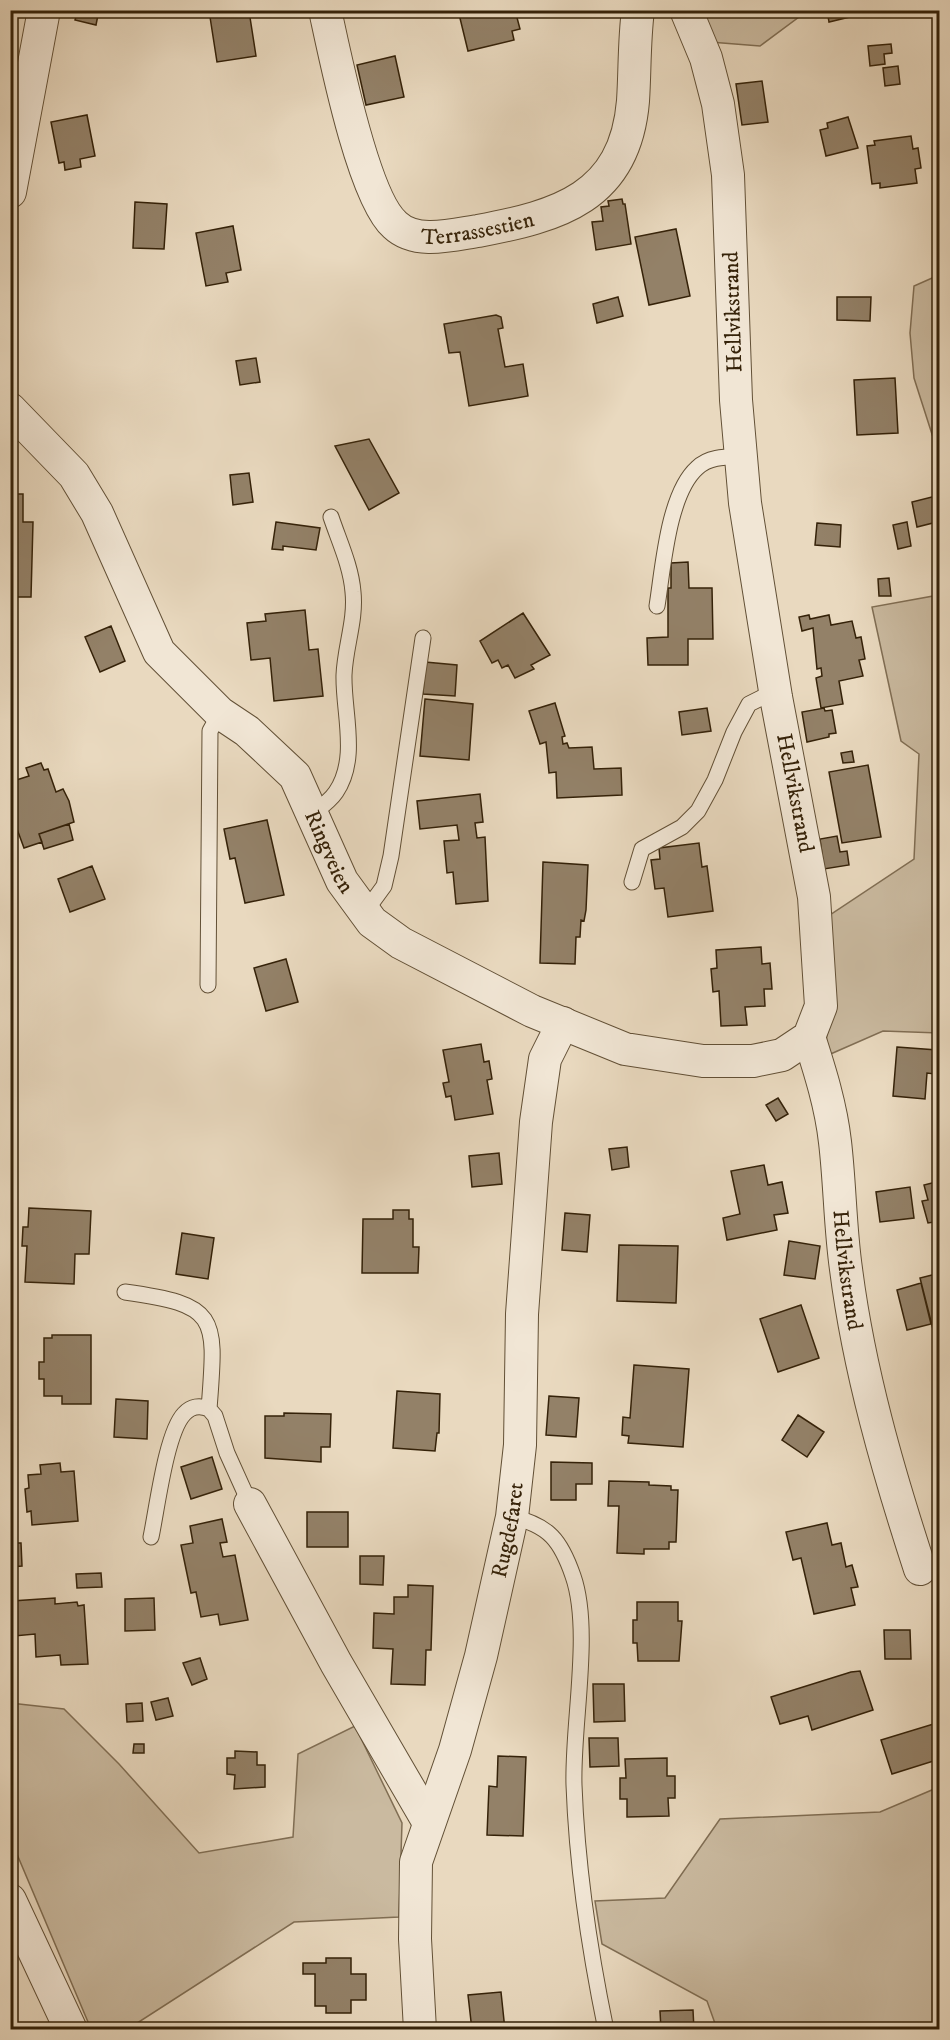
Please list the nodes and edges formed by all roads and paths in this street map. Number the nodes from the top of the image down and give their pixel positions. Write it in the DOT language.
graph roads {
  1 [pos="44,10"];
  2 [pos="325,10"];
  3 [pos="638,10"];
  4 [pos="686,10"];
  5 [pos="10,192"];
  6 [pos="10,409"];
  7 [pos="741,457"];
  8 [pos="331,517"];
  9 [pos="657,606"];
  10 [pos="423,638"];
  11 [pos="776,697"];
  12 [pos="220,713"];
  13 [pos="312,814"];
  14 [pos="632,882"];
  15 [pos="365,912"];
  16 [pos="208,985"];
  17 [pos="563,1023"];
  18 [pos="808,1037"];
  19 [pos="125,1292"];
  20 [pos="209,1409"];
  21 [pos="250,1504"];
  22 [pos="512,1517"];
  23 [pos="151,1537"];
  24 [pos="920,1569"];
  25 [pos="429,1822"];
  26 [pos="10,1900"];
  27 [pos="72,2030"];
  28 [pos="420,2030"];
  29 [pos="606,2030"];
  1 -- 5 [label="street"];
  2 -- 3 [label="street, Terrassestien"];
  4 -- 7 [label="street, Hellvikstrand"];
  6 -- 12 [label="street, Ringveien"];
  7 -- 9 [label="lane"];
  7 -- 11 [label="street, Hellvikstrand"];
  8 -- 13 [label="lane"];
  10 -- 15 [label="lane"];
  11 -- 14 [label="lane"];
  11 -- 18 [label="street, Hellvikstrand"];
  12 -- 13 [label="street, Ringveien"];
  12 -- 16 [label="lane"];
  13 -- 15 [label="street, Ringveien"];
  15 -- 17 [label="street, Ringveien"];
  17 -- 18 [label="street, Ringveien"];
  17 -- 22 [label="street, Rugdefaret"];
  18 -- 24 [label="street, Hellvikstrand"];
  19 -- 20 [label="lane"];
  20 -- 21 [label="lane"];
  20 -- 23 [label="lane"];
  21 -- 25 [label="street"];
  22 -- 25 [label="street, Rugdefaret"];
  22 -- 29 [label="lane"];
  25 -- 28 [label="street, Rugdefaret"];
  26 -- 27 [label="street"];
}
